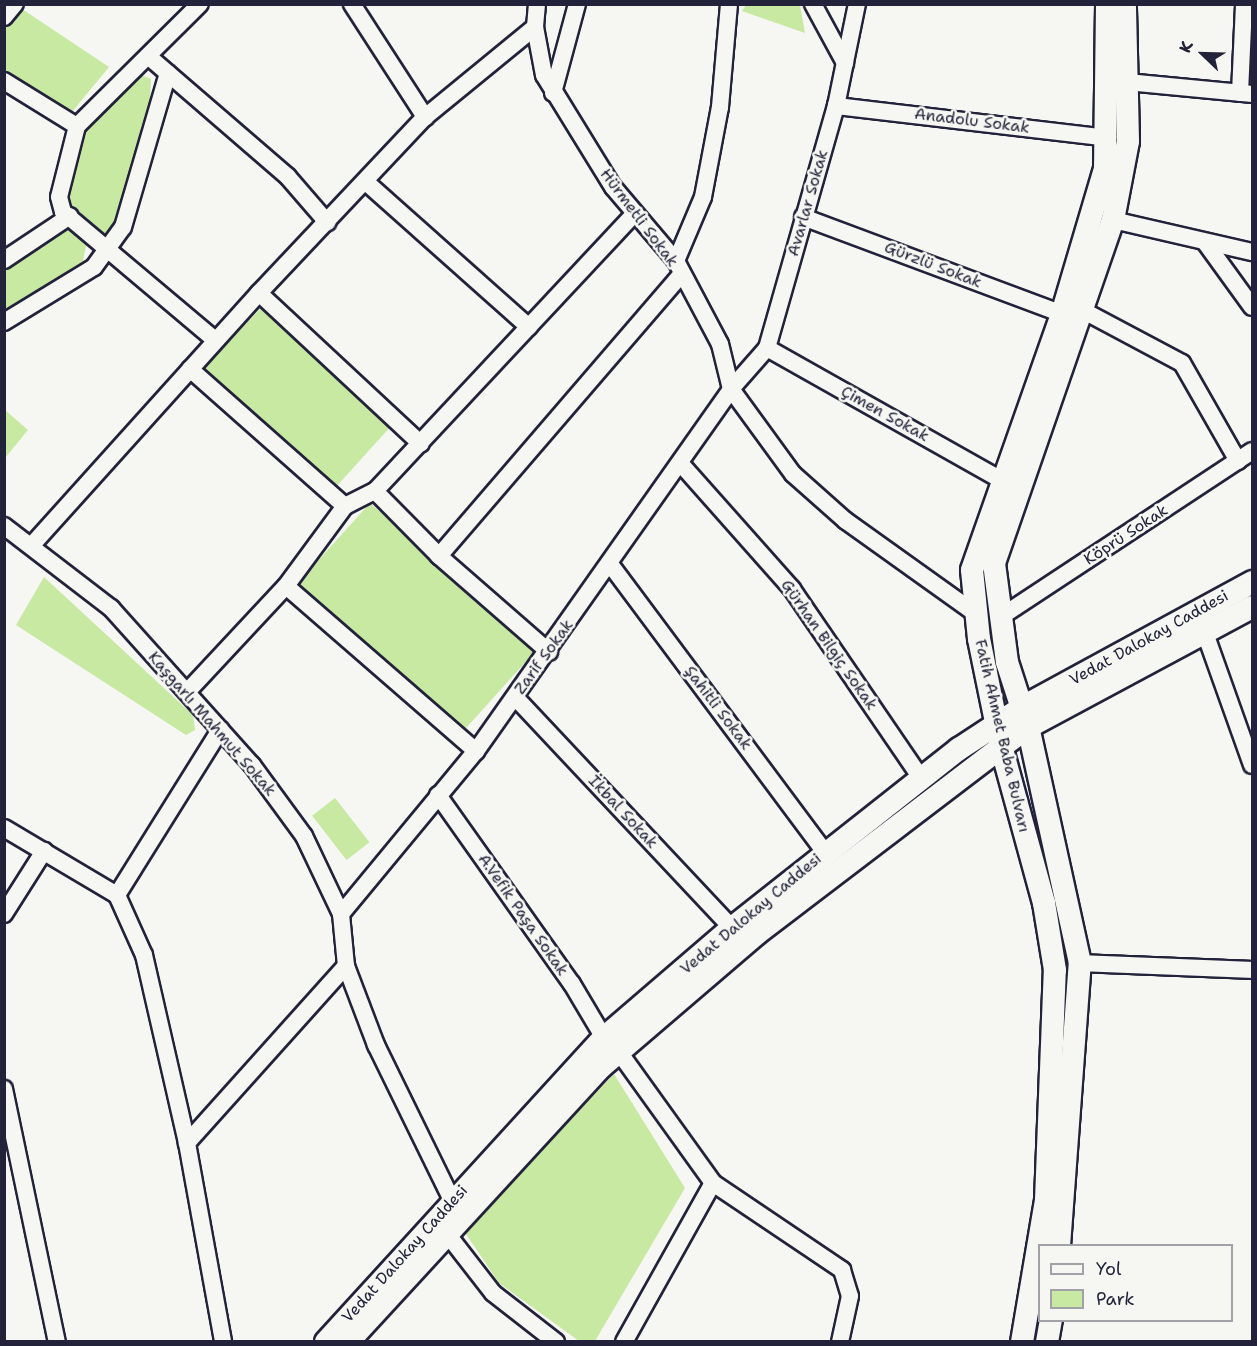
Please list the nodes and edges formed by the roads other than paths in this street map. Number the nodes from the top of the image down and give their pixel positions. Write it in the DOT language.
graph roads {
  1 [pos="200,4"];
  2 [pos="352,4"];
  3 [pos="537,4"];
  4 [pos="578,4"];
  5 [pos="729,4"];
  6 [pos="813,4"];
  7 [pos="857,4"];
  8 [pos="1107,4"];
  9 [pos="1125,4"];
  10 [pos="1244,4"];
  11 [pos="535,27"];
  12 [pos="148,56"];
  13 [pos="845,63"];
  14 [pos="168,73"];
  15 [pos="4,81"];
  16 [pos="1127,82"];
  17 [pos="554,93"];
  18 [pos="1246,93"];
  19 [pos="836,106"];
  20 [pos="425,117"];
  21 [pos="77,126"];
  22 [pos="1108,138"];
  23 [pos="366,182"];
  24 [pos="633,215"];
  25 [pos="70,216"];
  26 [pos="803,217"];
  27 [pos="1113,220"];
  28 [pos="327,222"];
  29 [pos="1205,242"];
  30 [pos="106,249"];
  31 [pos="1252,252"];
  32 [pos="4,260"];
  33 [pos="678,268"];
  34 [pos="258,293"];
  35 [pos="1251,299"];
  36 [pos="1084,311"];
  37 [pos="1062,314"];
  38 [pos="4,322"];
  39 [pos="530,327"];
  40 [pos="215,340"];
  41 [pos="767,348"];
  42 [pos="190,369"];
  43 [pos="731,389"];
  44 [pos="421,444"];
  45 [pos="1252,451"];
  46 [pos="1238,461"];
  47 [pos="681,464"];
  48 [pos="1003,481"];
  49 [pos="375,491"];
  50 [pos="345,506"];
  51 [pos="4,526"];
  52 [pos="32,545"];
  53 [pos="440,556"];
  54 [pos="610,564"];
  55 [pos="1252,582"];
  56 [pos="286,586"];
  57 [pos="1252,607"];
  58 [pos="975,612"];
  59 [pos="999,618"];
  60 [pos="1205,633"];
  61 [pos="549,652"];
  62 [pos="187,692"];
  63 [pos="514,697"];
  64 [pos="1026,717"];
  65 [pos="220,730"];
  66 [pos="999,735"];
  67 [pos="476,752"];
  68 [pos="1252,765"];
  69 [pos="921,778"];
  70 [pos="438,795"];
  71 [pos="4,828"];
  72 [pos="44,851"];
  73 [pos="825,852"];
  74 [pos="117,895"];
  75 [pos="4,914"];
  76 [pos="341,914"];
  77 [pos="732,928"];
  78 [pos="1080,963"];
  79 [pos="346,966"];
  80 [pos="1252,970"];
  81 [pos="611,1045"];
  82 [pos="4,1089"];
  83 [pos="187,1143"];
  84 [pos="713,1183"];
  85 [pos="452,1200"];
  86 [pos="448,1235"];
  87 [pos="1039,1244"];
  88 [pos="1059,1244"];
  89 [pos="1038,1247"];
  90 [pos="1051,1322"];
  91 [pos="224,1340"];
  92 [pos="57,1341"];
  93 [pos="326,1341"];
  94 [pos="348,1341"];
  95 [pos="555,1341"];
  96 [pos="624,1341"];
  97 [pos="840,1341"];
  98 [pos="1022,1341"];
  99 [pos="1047,1341"];
  1 -- 12 [label="street"];
  2 -- 20 [label="street"];
  3 -- 11 [label="street, Hürmetli Sokak"];
  4 -- 17 [label="street"];
  5 -- 33 [label="street"];
  6 -- 13 [label="street"];
  7 -- 13 [label="street, Avarlar Sokak"];
  8 -- 22 [label="main road, Fatih Ahmet Baba Bulvarı"];
  9 -- 16 [label="main road, Fatih Ahmet Baba Bulvarı"];
  10 -- 18 [label="street"];
  11 -- 17 [label="street, Hürmetli Sokak"];
  11 -- 20 [label="street"];
  12 -- 14 [label="street"];
  12 -- 21 [label="street"];
  13 -- 19 [label="street, Avarlar Sokak"];
  14 -- 28 [label="street"];
  14 -- 30 [label="street"];
  15 -- 21 [label="street"];
  16 -- 18 [label="street"];
  16 -- 27 [label="main road, Fatih Ahmet Baba Bulvarı"];
  17 -- 24 [label="street, Hürmetli Sokak"];
  19 -- 22 [label="street, Anadolu Sokak"];
  19 -- 26 [label="street, Avarlar Sokak"];
  20 -- 23 [label="street"];
  21 -- 25 [label="street"];
  22 -- 37 [label="main road, Fatih Ahmet Baba Bulvarı"];
  23 -- 28 [label="street"];
  23 -- 39 [label="street"];
  24 -- 33 [label="street, Hürmetli Sokak"];
  24 -- 39 [label="street"];
  25 -- 30 [label="street"];
  25 -- 32 [label="street"];
  26 -- 37 [label="street, Gürzlü Sokak"];
  26 -- 41 [label="street, Avarlar Sokak"];
  27 -- 29 [label="street"];
  27 -- 36 [label="main road, Fatih Ahmet Baba Bulvarı"];
  28 -- 34 [label="street"];
  29 -- 31 [label="street"];
  29 -- 35 [label="street"];
  30 -- 38 [label="street"];
  30 -- 40 [label="street"];
  33 -- 43 [label="street, Hürmetli Sokak"];
  33 -- 53 [label="street"];
  34 -- 40 [label="street"];
  34 -- 44 [label="street"];
  36 -- 46 [label="street"];
  36 -- 59 [label="main road, Fatih Ahmet Baba Bulvarı"];
  37 -- 48 [label="main road, Fatih Ahmet Baba Bulvarı"];
  39 -- 44 [label="street"];
  40 -- 42 [label="street"];
  41 -- 43 [label="street, Avarlar Sokak"];
  41 -- 48 [label="street, Çimen Sokak"];
  42 -- 50 [label="street"];
  42 -- 52 [label="street"];
  43 -- 47 [label="street, Zarif Sokak"];
  43 -- 58 [label="street, Hürmetli Sokak"];
  44 -- 49 [label="street"];
  45 -- 46 [label="street, Köprü Sokak"];
  46 -- 59 [label="street, Köprü Sokak"];
  47 -- 54 [label="street, Zarif Sokak"];
  47 -- 69 [label="street, Gürhan Bilgiç Sokak"];
  48 -- 58 [label="main road, Fatih Ahmet Baba Bulvarı"];
  49 -- 50 [label="street"];
  49 -- 53 [label="street"];
  50 -- 56 [label="street"];
  51 -- 52 [label="street, Kaşgarlı Mahmut Sokak"];
  52 -- 62 [label="street, Kaşgarlı Mahmut Sokak"];
  53 -- 61 [label="street"];
  54 -- 61 [label="street, Zarif Sokak"];
  54 -- 73 [label="street, Şahitli Sokak"];
  55 -- 64 [label="main road, Vedat Dalokay Caddesi"];
  56 -- 62 [label="street"];
  56 -- 67 [label="street"];
  57 -- 60 [label="main road, Vedat Dalokay Caddesi"];
  58 -- 66 [label="main road, Fatih Ahmet Baba Bulvarı"];
  59 -- 64 [label="main road, Fatih Ahmet Baba Bulvarı"];
  60 -- 64 [label="main road, Vedat Dalokay Caddesi"];
  60 -- 68 [label="street"];
  61 -- 63 [label="street, Zarif Sokak"];
  62 -- 65 [label="street, Kaşgarlı Mahmut Sokak"];
  63 -- 67 [label="street, Zarif Sokak"];
  63 -- 77 [label="street, İkbal Sokak"];
  64 -- 66 [label="main road, Vedat Dalokay Caddesi"];
  64 -- 78 [label="main road, Fatih Ahmet Baba Bulvarı"];
  65 -- 74 [label="street"];
  65 -- 76 [label="street, Kaşgarlı Mahmut Sokak"];
  66 -- 69 [label="main road, Vedat Dalokay Caddesi"];
  66 -- 81 [label="main road, Vedat Dalokay Caddesi"];
  66 -- 87 [label="main road, Fatih Ahmet Baba Bulvarı"];
  67 -- 70 [label="street, Zarif Sokak"];
  69 -- 73 [label="main road, Vedat Dalokay Caddesi"];
  70 -- 76 [label="street, Zarif Sokak"];
  70 -- 81 [label="street, A.Vefik Paşa Sokak"];
  71 -- 72 [label="street"];
  72 -- 74 [label="street"];
  72 -- 75 [label="street"];
  73 -- 77 [label="main road, Vedat Dalokay Caddesi"];
  74 -- 83 [label="street"];
  76 -- 79 [label="street, Kaşgarlı Mahmut Sokak"];
  77 -- 81 [label="main road, Vedat Dalokay Caddesi"];
  78 -- 80 [label="street"];
  78 -- 88 [label="main road, Fatih Ahmet Baba Bulvarı"];
  79 -- 83 [label="street"];
  79 -- 85 [label="street, Kaşgarlı Mahmut Sokak"];
  81 -- 84 [label="street, A.Vefik Paşa Sokak"];
  81 -- 85 [label="main road, Vedat Dalokay Caddesi"];
  81 -- 86 [label="main road, Vedat Dalokay Caddesi"];
  82 -- 92 [label="street"];
  83 -- 91 [label="street"];
  84 -- 96 [label="street"];
  84 -- 97 [label="street"];
  85 -- 93 [label="main road, Vedat Dalokay Caddesi"];
  86 -- 94 [label="main road, Vedat Dalokay Caddesi"];
  86 -- 95 [label="street"];
  89 -- 98 [label="main road, Fatih Ahmet Baba Bulvarı"];
  90 -- 99 [label="main road"];
}
